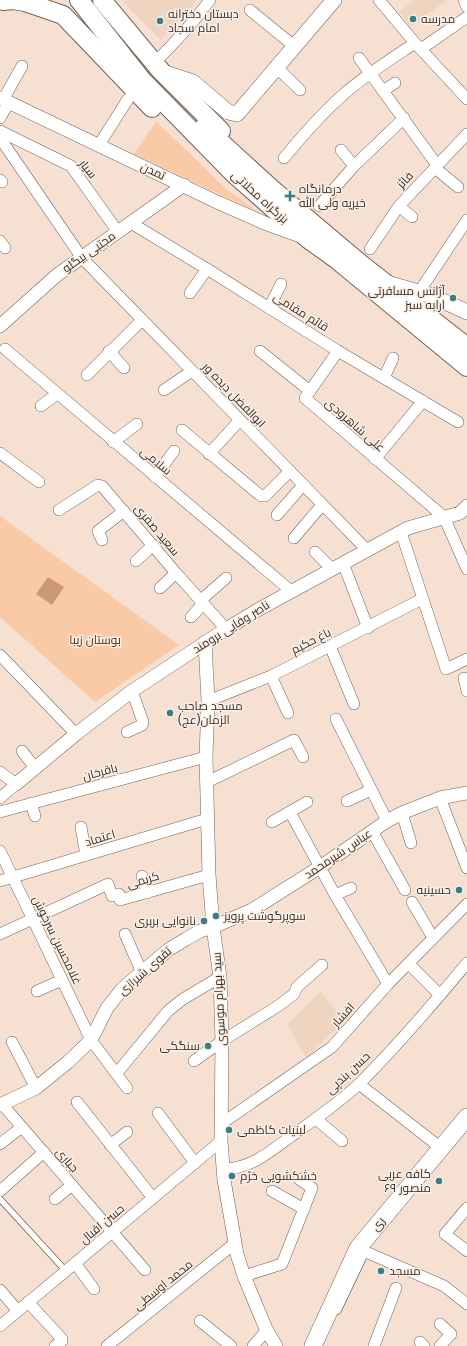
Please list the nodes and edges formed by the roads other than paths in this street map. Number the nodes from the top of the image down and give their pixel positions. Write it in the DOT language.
graph roads {
  1 [pos="78,0"];
  2 [pos="93,0"];
  3 [pos="102,0"];
  4 [pos="210,0"];
  5 [pos="334,0"];
  6 [pos="464,0"];
  7 [pos="2,2"];
  8 [pos="384,2"];
  9 [pos="58,7"];
  10 [pos="467,7"];
  11 [pos="250,10"];
  12 [pos="467,17"];
  13 [pos="294,46"];
  14 [pos="418,46"];
  15 [pos="359,58"];
  16 [pos="22,66"];
  17 [pos="157,67"];
  18 [pos="276,67"];
  19 [pos="370,73"];
  20 [pos="395,83"];
  21 [pos="300,90"];
  22 [pos="383,91"];
  23 [pos="128,99"];
  24 [pos="467,99"];
  25 [pos="4,100"];
  26 [pos="0,118"];
  27 [pos="404,118"];
  28 [pos="0,131"];
  29 [pos="467,134"];
  30 [pos="0,138"];
  31 [pos="99,146"];
  32 [pos="341,150"];
  33 [pos="284,158"];
  34 [pos="354,166"];
  35 [pos="436,166"];
  36 [pos="184,186"];
  37 [pos="458,187"];
  38 [pos="268,195"];
  39 [pos="319,206"];
  40 [pos="399,206"];
  41 [pos="412,217"];
  42 [pos="467,220"];
  43 [pos="131,223"];
  44 [pos="118,232"];
  45 [pos="308,239"];
  46 [pos="370,249"];
  47 [pos="82,258"];
  48 [pos="207,269"];
  49 [pos="386,283"];
  50 [pos="281,284"];
  51 [pos="419,292"];
  52 [pos="190,293"];
  53 [pos="269,308"];
  54 [pos="467,312"];
  55 [pos="142,320"];
  56 [pos="0,326"];
  57 [pos="467,347"];
  58 [pos="5,348"];
  59 [pos="109,351"];
  60 [pos="260,351"];
  61 [pos="338,351"];
  62 [pos="393,358"];
  63 [pos="467,367"];
  64 [pos="124,368"];
  65 [pos="192,371"];
  66 [pos="87,375"];
  67 [pos="384,378"];
  68 [pos="164,390"];
  69 [pos="310,391"];
  70 [pos="57,394"];
  71 [pos="423,401"];
  72 [pos="41,406"];
  73 [pos="240,420"];
  74 [pos="458,422"];
  75 [pos="137,424"];
  76 [pos="182,430"];
  77 [pos="114,442"];
  78 [pos="174,451"];
  79 [pos="0,453"];
  80 [pos="209,454"];
  81 [pos="375,459"];
  82 [pos="290,471"];
  83 [pos="155,476"];
  84 [pos="39,482"];
  85 [pos="303,485"];
  86 [pos="322,505"];
  87 [pos="467,506"];
  88 [pos="59,510"];
  89 [pos="124,511"];
  90 [pos="277,515"];
  91 [pos="444,517"];
  92 [pos="401,532"];
  93 [pos="294,538"];
  94 [pos="102,540"];
  95 [pos="152,546"];
  96 [pos="367,550"];
  97 [pos="315,552"];
  98 [pos="136,561"];
  99 [pos="337,566"];
  100 [pos="467,569"];
  101 [pos="176,573"];
  102 [pos="226,578"];
  103 [pos="160,588"];
  104 [pos="291,592"];
  105 [pos="422,599"];
  106 [pos="202,603"];
  107 [pos="191,617"];
  108 [pos="368,628"];
  109 [pos="226,629"];
  110 [pos="205,642"];
  111 [pos="330,646"];
  112 [pos="0,655"];
  113 [pos="467,658"];
  114 [pos="271,676"];
  115 [pos="464,678"];
  116 [pos="132,691"];
  117 [pos="467,691"];
  118 [pos="208,700"];
  119 [pos="354,704"];
  120 [pos="288,713"];
  121 [pos="336,719"];
  122 [pos="127,732"];
  123 [pos="76,734"];
  124 [pos="22,751"];
  125 [pos="206,757"];
  126 [pos="303,757"];
  127 [pos="35,768"];
  128 [pos="0,772"];
  129 [pos="207,782"];
  130 [pos="16,784"];
  131 [pos="371,790"];
  132 [pos="467,793"];
  133 [pos="0,798"];
  134 [pos="440,798"];
  135 [pos="347,801"];
  136 [pos="307,802"];
  137 [pos="31,804"];
  138 [pos="0,812"];
  139 [pos="290,812"];
  140 [pos="402,813"];
  141 [pos="35,816"];
  142 [pos="207,819"];
  143 [pos="387,821"];
  144 [pos="272,822"];
  145 [pos="81,827"];
  146 [pos="372,831"];
  147 [pos="411,843"];
  148 [pos="0,851"];
  149 [pos="86,855"];
  150 [pos="320,867"];
  151 [pos="466,868"];
  152 [pos="209,875"];
  153 [pos="142,876"];
  154 [pos="13,877"];
  155 [pos="0,881"];
  156 [pos="351,888"];
  157 [pos="405,890"];
  158 [pos="146,893"];
  159 [pos="335,895"];
  160 [pos="412,902"];
  161 [pos="467,904"];
  162 [pos="33,918"];
  163 [pos="213,928"];
  164 [pos="0,934"];
  165 [pos="126,934"];
  166 [pos="433,938"];
  167 [pos="467,963"];
  168 [pos="409,964"];
  169 [pos="322,965"];
  170 [pos="142,973"];
  171 [pos="220,977"];
  172 [pos="62,980"];
  173 [pos="388,984"];
  174 [pos="37,991"];
  175 [pos="440,995"];
  176 [pos="91,1040"];
  177 [pos="222,1041"];
  178 [pos="12,1042"];
  179 [pos="194,1061"];
  180 [pos="117,1073"];
  181 [pos="359,1084"];
  182 [pos="36,1088"];
  183 [pos="127,1088"];
  184 [pos="76,1102"];
  185 [pos="1,1105"];
  186 [pos="158,1113"];
  187 [pos="467,1116"];
  188 [pos="316,1119"];
  189 [pos="221,1124"];
  190 [pos="467,1126"];
  191 [pos="22,1127"];
  192 [pos="127,1132"];
  193 [pos="221,1141"];
  194 [pos="342,1141"];
  195 [pos="0,1144"];
  196 [pos="110,1145"];
  197 [pos="44,1152"];
  198 [pos="442,1152"];
  199 [pos="195,1163"];
  200 [pos="224,1169"];
  201 [pos="299,1179"];
  202 [pos="72,1185"];
  203 [pos="0,1191"];
  204 [pos="272,1191"];
  205 [pos="153,1198"];
  206 [pos="0,1199"];
  207 [pos="55,1199"];
  208 [pos="467,1208"];
  209 [pos="304,1209"];
  210 [pos="112,1232"];
  211 [pos="236,1243"];
  212 [pos="368,1249"];
  213 [pos="467,1252"];
  214 [pos="75,1263"];
  215 [pos="145,1270"];
  216 [pos="66,1271"];
  217 [pos="244,1276"];
  218 [pos="396,1288"];
  219 [pos="94,1289"];
  220 [pos="0,1290"];
  221 [pos="28,1302"];
  222 [pos="467,1304"];
  223 [pos="18,1311"];
  224 [pos="336,1317"];
  225 [pos="200,1321"];
  226 [pos="440,1324"];
  227 [pos="0,1326"];
  228 [pos="267,1330"];
  229 [pos="59,1343"];
  230 [pos="107,1346"];
  231 [pos="231,1346"];
  232 [pos="253,1346"];
  233 [pos="276,1346"];
  234 [pos="313,1346"];
  235 [pos="374,1346"];
  236 [pos="440,1346"];
  1 -- 38 [label="highway, بزرگراه محلاتی"];
  2 -- 38 [label="highway, بزرگراه محلاتی"];
  3 -- 17 [label="highway"];
  4 -- 17 [label="street"];
  5 -- 13 [label="main road"];
  6 -- 10 [label="street"];
  7 -- 9 [label="highway"];
  8 -- 14 [label="street"];
  9 -- 45 [label="highway"];
  11 -- 13 [label="street"];
  12 -- 14 [label="street"];
  13 -- 18 [label="main road"];
  14 -- 19 [label="street"];
  14 -- 24 [label="street"];
  15 -- 19 [label="street"];
  16 -- 25 [label="street"];
  17 -- 18 [label="main road"];
  17 -- 38 [label="highway"];
  18 -- 21 [label="street"];
  19 -- 22 [label="street"];
  19 -- 33 [label="street"];
  20 -- 22 [label="street"];
  22 -- 27 [label="street"];
  23 -- 31 [label="street"];
  25 -- 26 [label="street"];
  25 -- 31 [label="street, تمدن"];
  27 -- 34 [label="street"];
  27 -- 35 [label="street"];
  28 -- 44 [label="street, سیار"];
  29 -- 35 [label="street, فائز"];
  30 -- 47 [label="street, ابوالفضل دیده ور"];
  31 -- 36 [label="street, تمدن"];
  32 -- 34 [label="street"];
  34 -- 39 [label="street"];
  35 -- 37 [label="street"];
  35 -- 40 [label="street, فائز"];
  36 -- 43 [label="street, مجتبی بیگلو"];
  36 -- 45 [label="street, تمدن"];
  38 -- 45 [label="highway, بزرگراه محلاتی"];
  38 -- 49 [label="highway, بزرگراه محلاتی"];
  40 -- 41 [label="street"];
  40 -- 46 [label="street, فائز"];
  42 -- 51 [label="street"];
  43 -- 44 [label="street, مجتبی بیگلو"];
  43 -- 48 [label="street, قائم مقامی"];
  44 -- 47 [label="street, مجتبی بیگلو"];
  45 -- 63 [label="highway, بزرگراه محلاتی"];
  47 -- 55 [label="street, ابوالفضل دیده ور"];
  47 -- 56 [label="street, مجتبی بیگلو"];
  48 -- 52 [label="street"];
  48 -- 53 [label="street, قائم مقامی"];
  49 -- 51 [label="main road"];
  49 -- 57 [label="highway, بزرگراه محلاتی"];
  50 -- 53 [label="street"];
  51 -- 54 [label="main road"];
  53 -- 61 [label="street, قائم مقامی"];
  55 -- 59 [label="street"];
  55 -- 65 [label="street, ابوالفضل دیده ور"];
  58 -- 70 [label="street, سلامی"];
  59 -- 64 [label="street"];
  59 -- 66 [label="street"];
  60 -- 69 [label="street"];
  61 -- 67 [label="street, قائم مقامی"];
  61 -- 69 [label="street"];
  62 -- 67 [label="street"];
  65 -- 68 [label="street"];
  65 -- 73 [label="street, ابوالفضل دیده ور"];
  67 -- 71 [label="street, قائم مقامی"];
  69 -- 81 [label="street, علی شاهرودی"];
  70 -- 72 [label="street"];
  70 -- 77 [label="street, سلامی"];
  71 -- 74 [label="street, قائم مقامی"];
  71 -- 81 [label="street"];
  73 -- 80 [label="street"];
  73 -- 82 [label="street, ابوالفضل دیده ور"];
  75 -- 77 [label="street"];
  76 -- 80 [label="street"];
  77 -- 83 [label="street, سلامی"];
  78 -- 83 [label="street"];
  79 -- 84 [label="street"];
  80 -- 82 [label="street"];
  81 -- 91 [label="street, علی شاهرودی"];
  82 -- 85 [label="street, ابوالفضل دیده ور"];
  83 -- 104 [label="street, سلامی"];
  85 -- 86 [label="street, ابوالفضل دیده ور"];
  85 -- 90 [label="street"];
  86 -- 93 [label="street"];
  86 -- 96 [label="street, ابوالفضل دیده ور"];
  87 -- 91 [label="street, ناصر وفایی برومند"];
  88 -- 89 [label="street, سعید صفری"];
  89 -- 94 [label="street"];
  89 -- 95 [label="street, سعید صفری"];
  91 -- 92 [label="street, ناصر وفایی برومند"];
  91 -- 100 [label="street"];
  92 -- 96 [label="street, ناصر وفایی برومند"];
  92 -- 105 [label="street"];
  95 -- 98 [label="street"];
  95 -- 101 [label="street, سعید صفری"];
  96 -- 99 [label="street, ناصر وفایی برومند"];
  97 -- 99 [label="street"];
  99 -- 104 [label="street, ناصر وفایی برومند"];
  99 -- 108 [label="street"];
  101 -- 103 [label="street"];
  101 -- 106 [label="street, سعید صفری"];
  102 -- 106 [label="street"];
  104 -- 109 [label="street, ناصر وفایی برومند"];
  105 -- 108 [label="street, باغ حکیم"];
  105 -- 113 [label="street"];
  106 -- 107 [label="street"];
  106 -- 109 [label="street, سعید صفری"];
  108 -- 111 [label="street, باغ حکیم"];
  109 -- 110 [label="street, ناصر وفایی برومند"];
  110 -- 116 [label="street, ناصر وفایی برومند"];
  110 -- 118 [label="street, سید بهرام موسوی"];
  111 -- 114 [label="street, باغ حکیم"];
  111 -- 119 [label="street"];
  112 -- 123 [label="street"];
  114 -- 118 [label="street, باغ حکیم"];
  114 -- 120 [label="street"];
  115 -- 117 [label="street"];
  116 -- 122 [label="street"];
  116 -- 123 [label="street, ناصر وفایی برومند"];
  118 -- 125 [label="street, سید بهرام موسوی"];
  121 -- 131 [label="street"];
  123 -- 127 [label="street, ناصر وفایی برومند"];
  124 -- 127 [label="street"];
  125 -- 129 [label="street, سید بهرام موسوی"];
  125 -- 137 [label="street, باقرخان"];
  126 -- 129 [label="street"];
  127 -- 130 [label="street, ناصر وفایی برومند"];
  128 -- 130 [label="street"];
  129 -- 142 [label="street, سید بهرام موسوی"];
  130 -- 133 [label="street"];
  131 -- 135 [label="street"];
  131 -- 143 [label="street"];
  132 -- 134 [label="street, عباس شیرمحمد"];
  134 -- 140 [label="street, عباس شیرمحمد"];
  134 -- 151 [label="street"];
  136 -- 139 [label="street"];
  137 -- 138 [label="street, باقرخان"];
  137 -- 141 [label="street"];
  139 -- 144 [label="street"];
  139 -- 150 [label="street"];
  140 -- 143 [label="street, عباس شیرمحمد"];
  140 -- 147 [label="street"];
  142 -- 149 [label="street, اعتماد"];
  142 -- 152 [label="street, سید بهرام موسوی"];
  143 -- 146 [label="street, عباس شیرمحمد"];
  145 -- 149 [label="street"];
  146 -- 150 [label="street, عباس شیرمحمد"];
  146 -- 157 [label="street"];
  148 -- 154 [label="street, غلامحسین سرخوش"];
  149 -- 154 [label="street, اعتماد"];
  150 -- 159 [label="street"];
  150 -- 163 [label="street, عباس شیرمحمد"];
  152 -- 158 [label="street, کریمی"];
  152 -- 163 [label="street, سید بهرام موسوی"];
  153 -- 158 [label="street"];
  154 -- 155 [label="street, اعتماد"];
  154 -- 162 [label="street, غلامحسین سرخوش"];
  156 -- 159 [label="street"];
  158 -- 162 [label="street, کریمی"];
  159 -- 173 [label="street"];
  160 -- 166 [label="street"];
  161 -- 166 [label="street, افشار"];
  162 -- 164 [label="street"];
  162 -- 172 [label="street, غلامحسین سرخوش"];
  163 -- 170 [label="street, تقوی شیرازی"];
  163 -- 171 [label="street, سید بهرام موسوی"];
  165 -- 170 [label="street"];
  166 -- 168 [label="street, افشار"];
  167 -- 175 [label="street, حسن بندپی"];
  168 -- 173 [label="street, افشار"];
  168 -- 175 [label="street"];
  169 -- 177 [label="street"];
  170 -- 176 [label="street, تقوی شیرازی"];
  171 -- 177 [label="street, سید بهرام موسوی"];
  171 -- 180 [label="street"];
  172 -- 174 [label="street"];
  172 -- 176 [label="street, غلامحسین سرخوش"];
  173 -- 189 [label="street, افشار"];
  175 -- 181 [label="street, حسن بندپی"];
  176 -- 180 [label="street, غلامحسین سرخوش"];
  176 -- 182 [label="street, تقوی شیرازی"];
  177 -- 179 [label="street"];
  177 -- 189 [label="street, سید بهرام موسوی"];
  178 -- 182 [label="street"];
  180 -- 183 [label="street, غلامحسین سرخوش"];
  181 -- 188 [label="street, حسن بندپی"];
  181 -- 198 [label="street"];
  182 -- 185 [label="street, تقوی شیرازی"];
  184 -- 196 [label="street"];
  185 -- 191 [label="street, جباری"];
  186 -- 199 [label="street"];
  187 -- 198 [label="main road, ری"];
  188 -- 194 [label="street"];
  188 -- 200 [label="street, حسن بندپی"];
  189 -- 193 [label="street, سید بهرام موسوی"];
  190 -- 198 [label="lane"];
  191 -- 195 [label="street"];
  191 -- 197 [label="street, جباری"];
  192 -- 196 [label="street"];
  193 -- 199 [label="street, حسن اقبال"];
  193 -- 200 [label="street, سید بهرام موسوی"];
  196 -- 205 [label="street"];
  197 -- 202 [label="street, جباری"];
  197 -- 203 [label="street"];
  198 -- 234 [label="main road, ری"];
  199 -- 205 [label="street, حسن اقبال"];
  200 -- 211 [label="street, سید بهرام موسوی"];
  201 -- 209 [label="street"];
  202 -- 207 [label="street"];
  202 -- 210 [label="street, جباری"];
  204 -- 209 [label="street"];
  205 -- 210 [label="street, حسن اقبال"];
  206 -- 216 [label="lane"];
  208 -- 213 [label="street"];
  209 -- 217 [label="street"];
  210 -- 214 [label="street, حسن اقبال"];
  210 -- 215 [label="street, جباری"];
  211 -- 217 [label="street, سید بهرام موسوی"];
  211 -- 230 [label="street, محمد اوسطی"];
  212 -- 222 [label="street"];
  212 -- 224 [label="lane"];
  214 -- 216 [label="street, حسن اقبال"];
  214 -- 219 [label="street"];
  216 -- 221 [label="street, حسن اقبال"];
  217 -- 228 [label="street, سید بهرام موسوی"];
  218 -- 235 [label="street"];
  220 -- 223 [label="street"];
  221 -- 223 [label="street, حسن اقبال"];
  221 -- 229 [label="street"];
  223 -- 227 [label="street, حسن اقبال"];
  225 -- 231 [label="street"];
  226 -- 236 [label="street"];
  228 -- 232 [label="street"];
  228 -- 233 [label="street, سید بهرام موسوی"];
}
